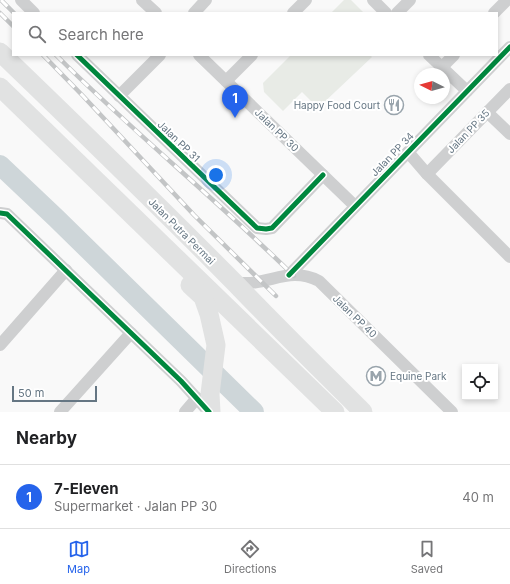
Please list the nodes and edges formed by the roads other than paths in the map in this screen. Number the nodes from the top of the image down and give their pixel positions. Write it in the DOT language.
graph roads {
  1 [pos="21,0"];
  2 [pos="142,0"];
  3 [pos="206,0"];
  4 [pos="306,0"];
  5 [pos="373,0"];
  6 [pos="410,0"];
  7 [pos="507,0"];
  8 [pos="33,12"];
  9 [pos="155,12"];
  10 [pos="195,12"];
  11 [pos="294,12"];
  12 [pos="385,12"];
  13 [pos="398,12"];
  14 [pos="495,12"];
  15 [pos="510,47"];
  16 [pos="0,52"];
  17 [pos="78,56"];
  18 [pos="159,56"];
  19 [pos="200,56"];
  20 [pos="251,56"];
  21 [pos="430,56"];
  22 [pos="453,56"];
  23 [pos="442,67"];
  24 [pos="226,81"];
  25 [pos="0,87"];
  26 [pos="510,88"];
  27 [pos="466,91"];
  28 [pos="119,96"];
  29 [pos="487,112"];
  30 [pos="510,134"];
  31 [pos="408,152"];
  32 [pos="84,168"];
  33 [pos="427,174"];
  34 [pos="323,175"];
  35 [pos="355,206"];
  36 [pos="0,213"];
  37 [pos="510,257"];
  38 [pos="66,270"];
  39 [pos="288,275"];
  40 [pos="235,283"];
  41 [pos="131,333"];
  42 [pos="0,345"];
  43 [pos="207,404"];
  44 [pos="60,412"];
  45 [pos="185,412"];
  46 [pos="335,412"];
  47 [pos="363,412"];
  48 [pos="452,412"];
  1 -- 8 [label="street"];
  2 -- 9 [label="street"];
  3 -- 10 [label="street"];
  4 -- 11 [label="street"];
  5 -- 12 [label="street"];
  6 -- 13 [label="street"];
  7 -- 14 [label="street"];
  15 -- 27 [label="street, Jalan PP 34"];
  16 -- 40 [label="main road, Jalan Putra Permai"];
  17 -- 28 [label="street, Jalan PP 31"];
  18 -- 28 [label="street"];
  19 -- 24 [label="street, Jalan PP 30"];
  20 -- 24 [label="street"];
  21 -- 23 [label="street"];
  22 -- 23 [label="street"];
  23 -- 27 [label="street"];
  24 -- 34 [label="street, Jalan PP 30"];
  25 -- 32 [label="main road"];
  26 -- 29 [label="street, Jalan PP 35"];
  27 -- 31 [label="street, Jalan PP 34"];
  28 -- 34 [label="street, Jalan PP 31"];
  29 -- 30 [label="street"];
  29 -- 33 [label="street, Jalan PP 35"];
  31 -- 33 [label="street"];
  31 -- 35 [label="street, Jalan PP 34"];
  32 -- 43 [label="main road"];
  32 -- 46 [label="main road"];
  33 -- 37 [label="street"];
  34 -- 35 [label="street, Jalan PP 30"];
  35 -- 39 [label="street, Jalan PP 34"];
  36 -- 38 [label="street"];
  38 -- 41 [label="street"];
  38 -- 42 [label="street"];
  39 -- 40 [label="street, Jalan PP 40"];
  39 -- 48 [label="street, Jalan PP 40"];
  40 -- 47 [label="main road, Jalan Putra Permai"];
  41 -- 43 [label="street"];
  41 -- 44 [label="street"];
  43 -- 45 [label="street"];
}
